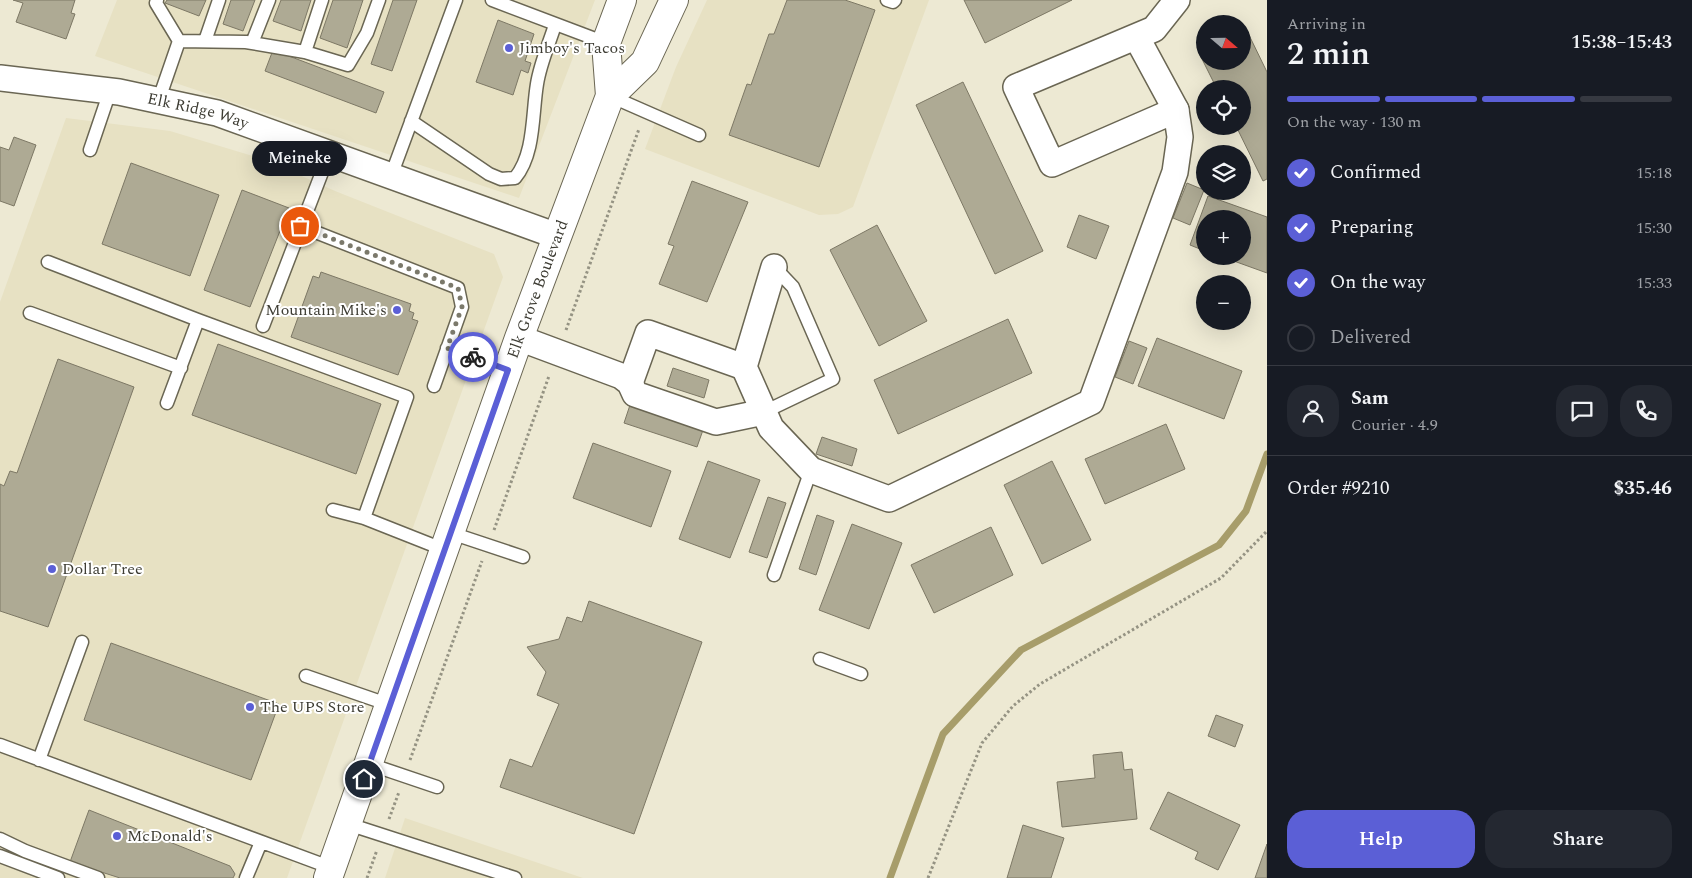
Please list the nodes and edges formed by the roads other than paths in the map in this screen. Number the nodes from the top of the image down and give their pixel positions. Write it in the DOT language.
graph roads {
  1 [pos="157,0"];
  2 [pos="219,0"];
  3 [pos="269,0"];
  4 [pos="322,0"];
  5 [pos="379,0"];
  6 [pos="456,0"];
  7 [pos="492,0"];
  8 [pos="622,0"];
  9 [pos="674,0"];
  10 [pos="1177,0"];
  11 [pos="556,24"];
  12 [pos="1137,38"];
  13 [pos="179,41"];
  14 [pos="205,41"];
  15 [pos="252,43"];
  16 [pos="606,43"];
  17 [pos="305,52"];
  18 [pos="0,78"];
  19 [pos="110,91"];
  20 [pos="610,96"];
  21 [pos="158,99"];
  22 [pos="1176,110"];
  23 [pos="411,121"];
  24 [pos="699,135"];
  25 [pos="90,150"];
  26 [pos="329,154"];
  27 [pos="391,176"];
  28 [pos="300,226"];
  29 [pos="557,236"];
  30 [pos="48,262"];
  31 [pos="774,267"];
  32 [pos="30,313"];
  33 [pos="198,320"];
  34 [pos="262,326"];
  35 [pos="520,338"];
  36 [pos="447,348"];
  37 [pos="744,367"];
  38 [pos="181,368"];
  39 [pos="508,370"];
  40 [pos="630,383"];
  41 [pos="434,386"];
  42 [pos="167,403"];
  43 [pos="764,412"];
  44 [pos="811,470"];
  45 [pos="333,510"];
  46 [pos="364,518"];
  47 [pos="448,542"];
  48 [pos="523,557"];
  49 [pos="774,575"];
  50 [pos="82,642"];
  51 [pos="820,659"];
  52 [pos="861,674"];
  53 [pos="306,676"];
  54 [pos="390,705"];
  55 [pos="0,745"];
  56 [pos="39,760"];
  57 [pos="369,764"];
  58 [pos="437,788"];
  59 [pos="348,824"];
  60 [pos="0,839"];
  61 [pos="261,842"];
  62 [pos="0,856"];
  63 [pos="330,873"];
  64 [pos="58,878"];
  65 [pos="98,878"];
  66 [pos="246,878"];
  67 [pos="515,878"];
  1 -- 13 [label="lane"];
  2 -- 14 [label="lane"];
  3 -- 15 [label="lane"];
  4 -- 17 [label="lane"];
  5 -- 17 [label="lane"];
  6 -- 23 [label="lane"];
  7 -- 11 [label="lane"];
  8 -- 16 [label="main road, Elk Grove Boulevard"];
  9 -- 20 [label="main road, Elk Grove Boulevard"];
  10 -- 12 [label="street"];
  11 -- 16 [label="lane"];
  11 -- 23 [label="lane"];
  12 -- 22 [label="street"];
  12 -- 22 [label="street"];
  13 -- 14 [label="lane"];
  13 -- 21 [label="lane"];
  14 -- 15 [label="lane"];
  15 -- 17 [label="lane"];
  16 -- 20 [label="main road, Elk Grove Boulevard"];
  18 -- 19 [label="street, Elk Ridge Way"];
  19 -- 21 [label="street, Elk Ridge Way"];
  19 -- 25 [label="lane"];
  20 -- 24 [label="lane"];
  20 -- 29 [label="main road, Elk Grove Boulevard"];
  21 -- 26 [label="street, Elk Ridge Way"];
  22 -- 44 [label="street"];
  23 -- 27 [label="lane"];
  26 -- 27 [label="street, Elk Ridge Way"];
  26 -- 28 [label="lane"];
  27 -- 29 [label="street, Elk Ridge Way"];
  28 -- 34 [label="lane"];
  28 -- 36 [label="lane"];
  29 -- 35 [label="main road, Elk Grove Boulevard"];
  30 -- 33 [label="lane"];
  31 -- 37 [label="street"];
  31 -- 43 [label="lane"];
  32 -- 38 [label="lane"];
  33 -- 38 [label="lane"];
  33 -- 46 [label="lane"];
  35 -- 39 [label="main road, Elk Grove Boulevard"];
  35 -- 40 [label="street"];
  36 -- 39 [label="lane"];
  36 -- 41 [label="lane"];
  37 -- 40 [label="street"];
  37 -- 43 [label="street"];
  38 -- 42 [label="lane"];
  39 -- 47 [label="main road, Elk Grove Boulevard"];
  40 -- 43 [label="street"];
  43 -- 44 [label="street"];
  44 -- 49 [label="lane"];
  45 -- 46 [label="lane"];
  46 -- 47 [label="lane"];
  47 -- 48 [label="lane"];
  47 -- 54 [label="main road, Elk Grove Boulevard"];
  50 -- 56 [label="lane"];
  51 -- 52 [label="lane"];
  53 -- 54 [label="lane"];
  54 -- 57 [label="main road, Elk Grove Boulevard"];
  55 -- 56 [label="lane"];
  56 -- 61 [label="lane"];
  57 -- 58 [label="lane"];
  57 -- 59 [label="main road, Elk Grove Boulevard"];
  59 -- 63 [label="main road, Elk Grove Boulevard"];
  59 -- 67 [label="lane"];
  60 -- 65 [label="lane"];
  61 -- 63 [label="lane"];
  61 -- 66 [label="lane"];
  62 -- 64 [label="lane"];
}
